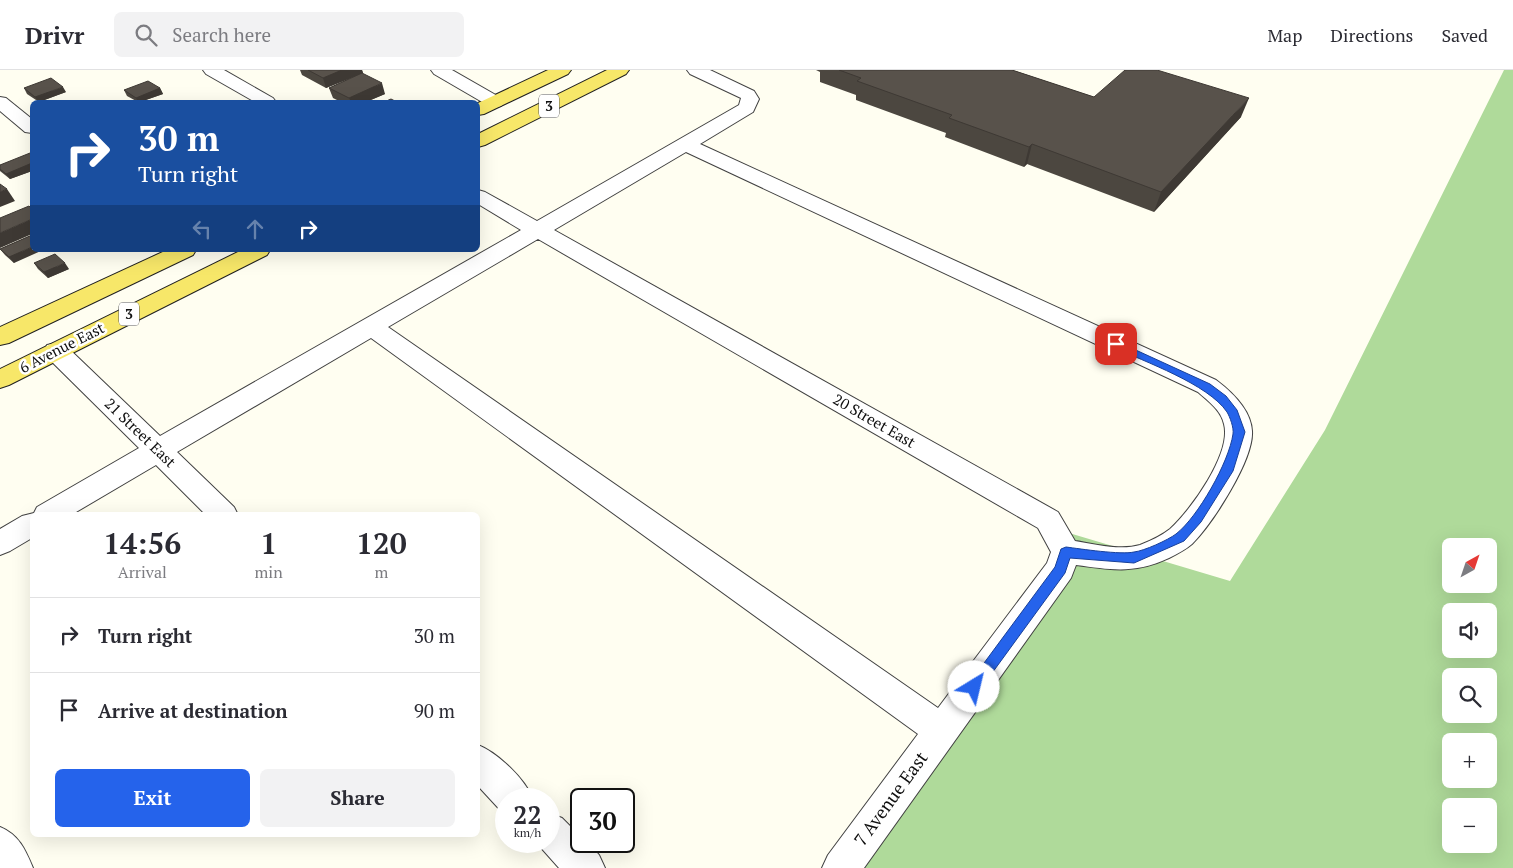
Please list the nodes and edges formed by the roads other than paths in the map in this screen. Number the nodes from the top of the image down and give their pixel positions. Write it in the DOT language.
graph roads {
  1 [pos="212,70"];
  2 [pos="440,70"];
  3 [pos="562,70"];
  4 [pos="620,70"];
  5 [pos="696,70"];
  6 [pos="264,100"];
  7 [pos="0,102"];
  8 [pos="495,102"];
  9 [pos="480,109"];
  10 [pos="30,126"];
  11 [pos="480,140"];
  12 [pos="685,144"];
  13 [pos="480,197"];
  14 [pos="536,229"];
  15 [pos="181,252"];
  16 [pos="255,252"];
  17 [pos="370,326"];
  18 [pos="0,337"];
  19 [pos="56,351"];
  20 [pos="0,379"];
  21 [pos="157,450"];
  22 [pos="52,512"];
  23 [pos="221,512"];
  24 [pos="30,525"];
  25 [pos="0,543"];
  26 [pos="1066,552"];
  27 [pos="942,731"];
  28 [pos="480,764"];
  29 [pos="504,788"];
  30 [pos="560,842"];
  31 [pos="0,846"];
  32 [pos="14,868"];
  33 [pos="586,868"];
  34 [pos="841,868"];
  1 -- 6 [label="street"];
  2 -- 8 [label="street"];
  3 -- 8 [label="main road, 3"];
  4 -- 11 [label="main road, 3"];
  5 -- 12 [label="street"];
  7 -- 10 [label="street"];
  8 -- 9 [label="main road, 3"];
  12 -- 14 [label="street"];
  12 -- 26 [label="street"];
  13 -- 14 [label="street, 20 Street East"];
  14 -- 17 [label="street"];
  14 -- 26 [label="street, 20 Street East"];
  15 -- 18 [label="main road, 3"];
  16 -- 19 [label="main road, 6 Avenue East / 3"];
  17 -- 21 [label="street"];
  17 -- 27 [label="street"];
  19 -- 20 [label="main road, 6 Avenue East / 3"];
  19 -- 21 [label="street, 21 Street East"];
  21 -- 22 [label="street"];
  21 -- 23 [label="street, 21 Street East"];
  24 -- 25 [label="street"];
  26 -- 27 [label="street"];
  27 -- 34 [label="street, 7 Avenue East"];
  28 -- 29 [label="street"];
  30 -- 33 [label="street"];
  31 -- 32 [label="street"];
}
